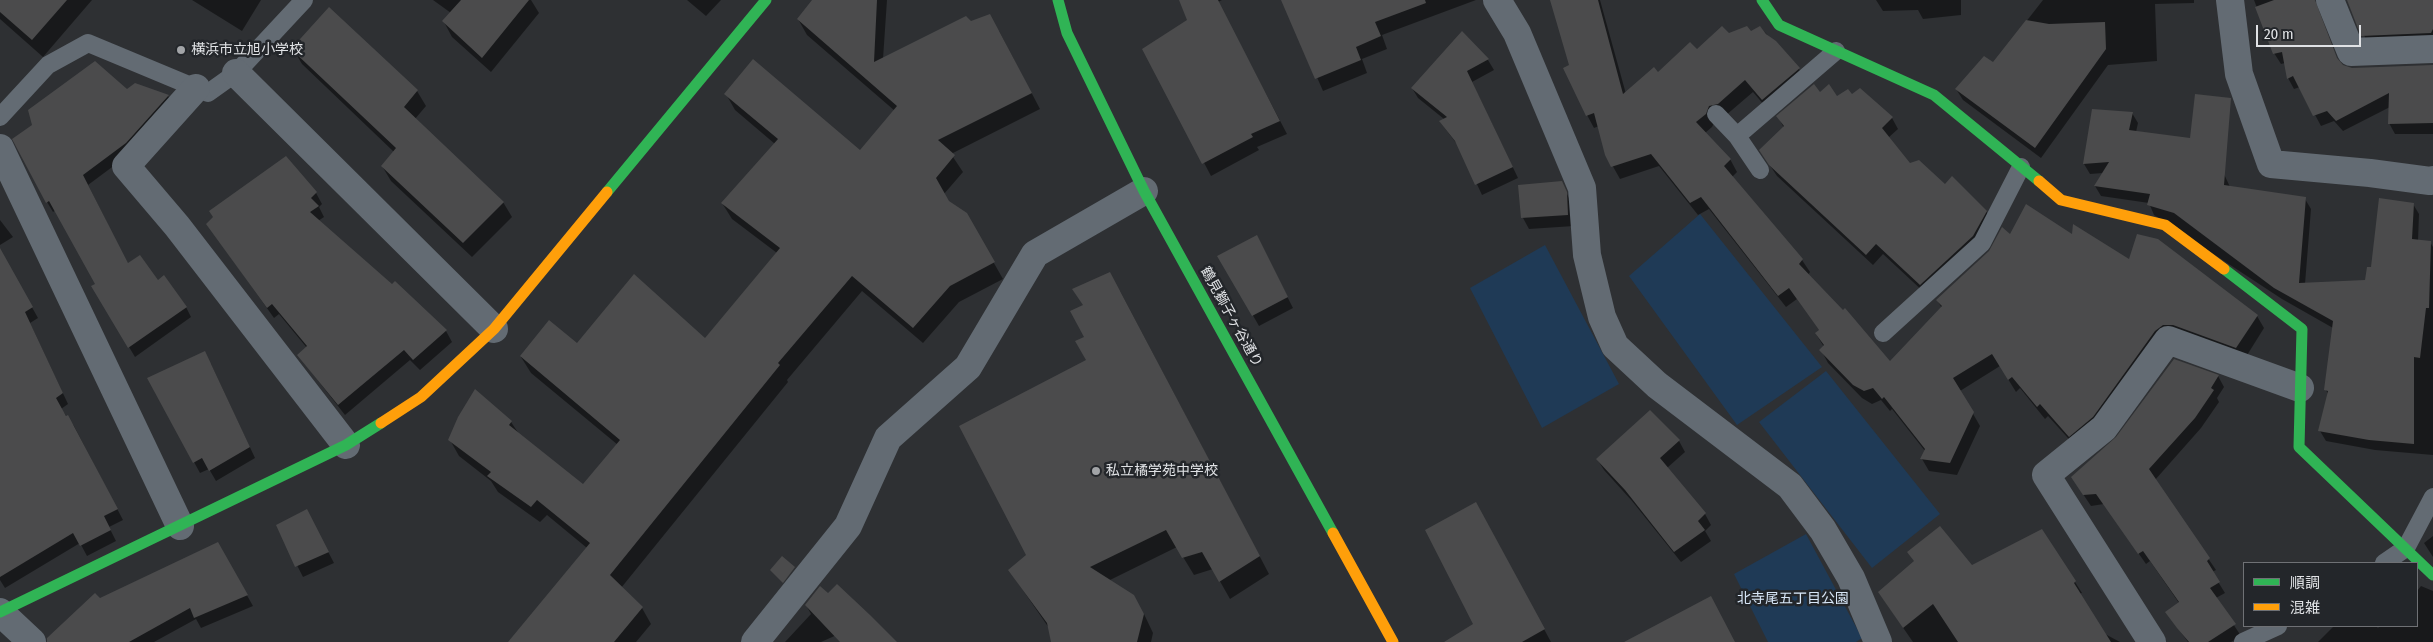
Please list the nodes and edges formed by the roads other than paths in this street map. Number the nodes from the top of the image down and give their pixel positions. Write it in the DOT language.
graph roads {
  1 [pos="304,0"];
  2 [pos="766,0"];
  3 [pos="1058,0"];
  4 [pos="1497,0"];
  5 [pos="1762,0"];
  6 [pos="2230,0"];
  7 [pos="2330,0"];
  8 [pos="2433,49"];
  9 [pos="1836,51"];
  10 [pos="236,73"];
  11 [pos="196,88"];
  12 [pos="1716,114"];
  13 [pos="0,117"];
  14 [pos="1737,136"];
  15 [pos="0,148"];
  16 [pos="2021,167"];
  17 [pos="1760,170"];
  18 [pos="2432,185"];
  19 [pos="1144,191"];
  20 [pos="494,329"];
  21 [pos="1883,333"];
  22 [pos="2300,388"];
  23 [pos="346,445"];
  24 [pos="2433,497"];
  25 [pos="180,526"];
  26 [pos="2406,548"];
  27 [pos="2385,562"];
  28 [pos="2433,575"];
  29 [pos="0,612"];
  30 [pos="2276,627"];
  31 [pos="32,642"];
  32 [pos="755,642"];
  33 [pos="1393,642"];
  34 [pos="1878,642"];
  35 [pos="2152,642"];
  36 [pos="2243,642"];
  1 -- 10 [label="lane"];
  2 -- 20 [label="street"];
  3 -- 19 [label="street, 鶴見獅子ヶ谷通り"];
  4 -- 34 [label="street"];
  5 -- 9 [label="street"];
  6 -- 18 [label="street"];
  7 -- 8 [label="street"];
  9 -- 14 [label="lane"];
  9 -- 16 [label="street"];
  10 -- 11 [label="lane"];
  10 -- 20 [label="street"];
  11 -- 13 [label="lane"];
  11 -- 23 [label="street"];
  12 -- 14 [label="lane"];
  14 -- 17 [label="lane"];
  15 -- 25 [label="street"];
  16 -- 21 [label="lane"];
  16 -- 22 [label="street"];
  19 -- 32 [label="street"];
  19 -- 33 [label="street, 鶴見獅子ヶ谷通り"];
  20 -- 23 [label="street"];
  22 -- 26 [label="street"];
  22 -- 35 [label="street"];
  23 -- 25 [label="street"];
  24 -- 26 [label="lane"];
  25 -- 29 [label="street"];
  26 -- 27 [label="lane"];
  26 -- 28 [label="street"];
  29 -- 31 [label="street"];
  30 -- 36 [label="lane"];
}
